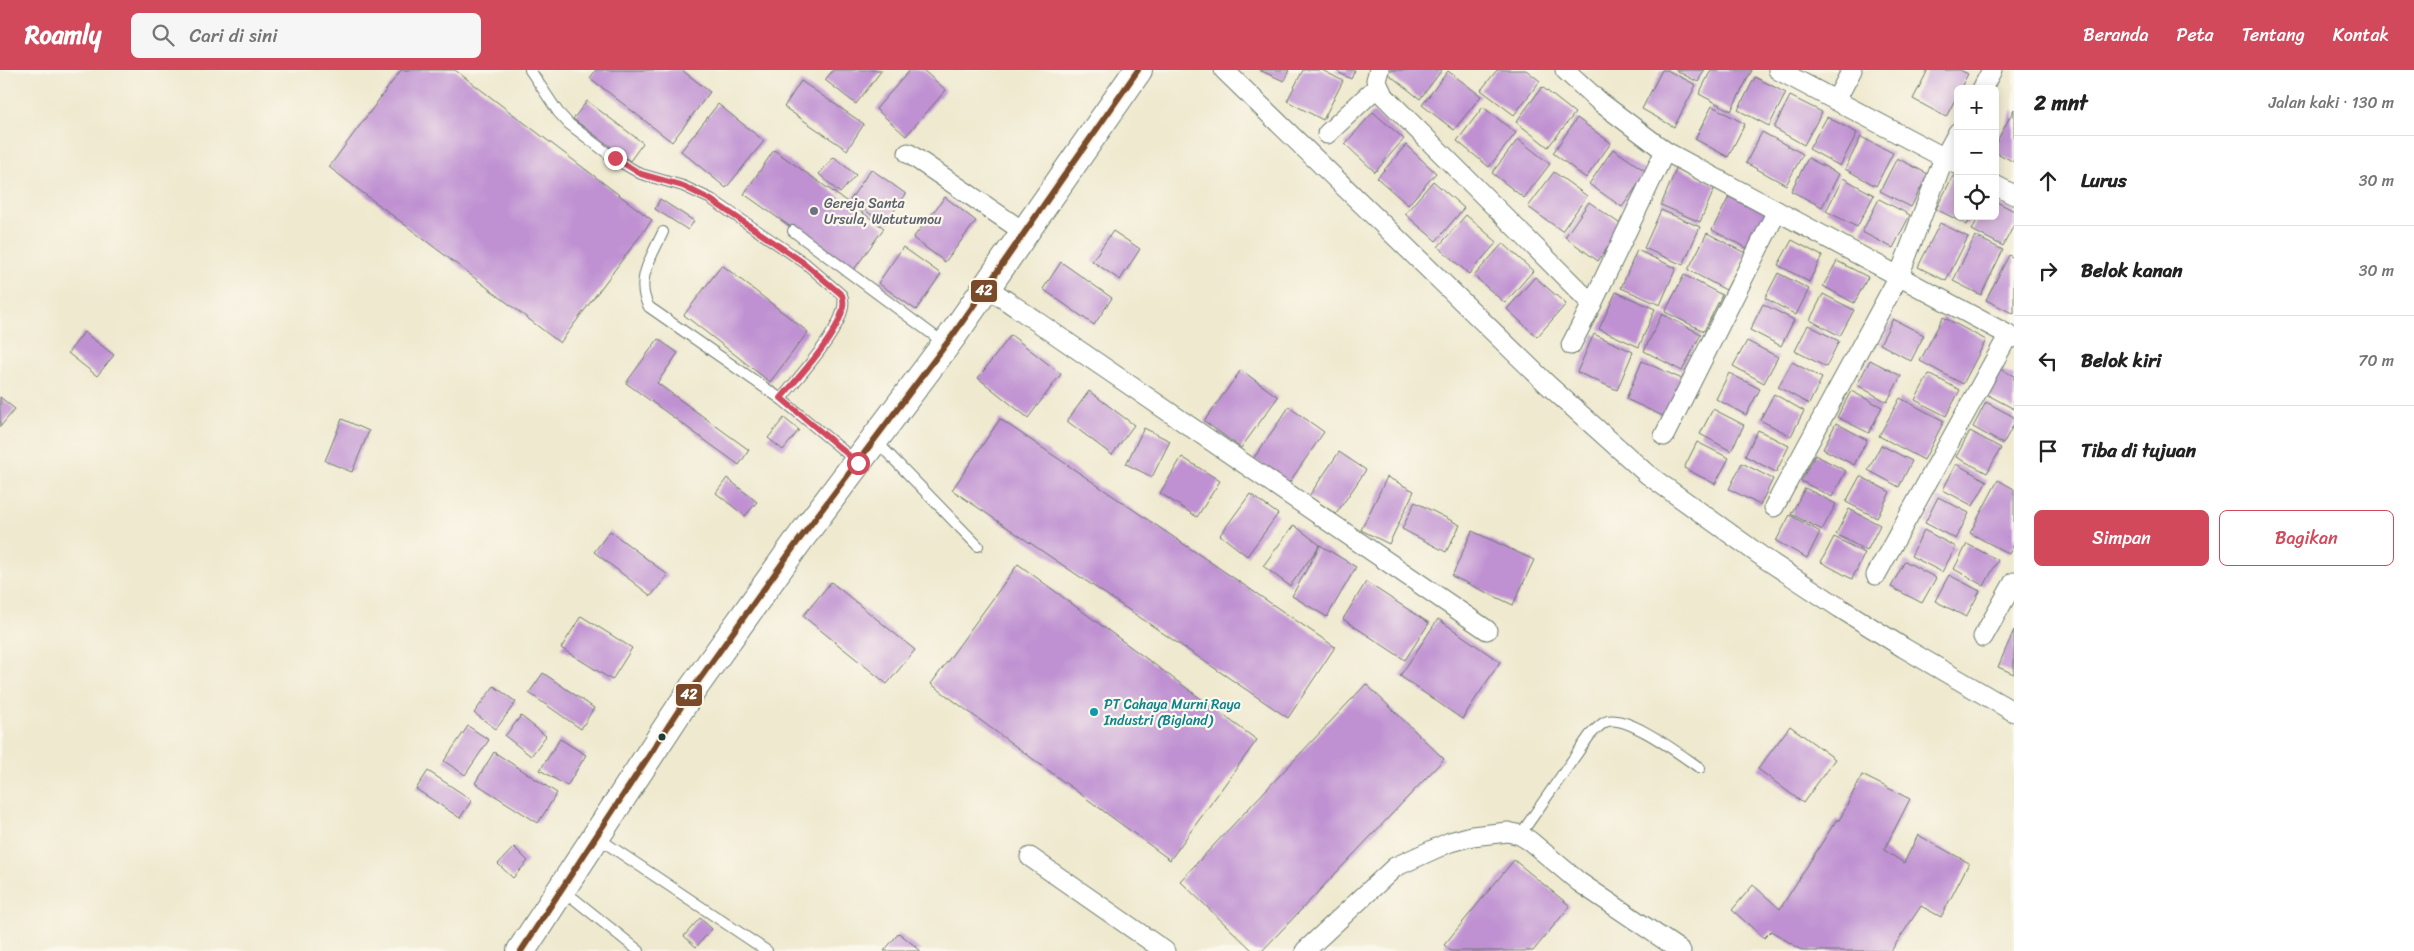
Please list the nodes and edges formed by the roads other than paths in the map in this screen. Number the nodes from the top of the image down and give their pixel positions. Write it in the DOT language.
graph roads {
  1 [pos="530,70"];
  2 [pos="1138,70"];
  3 [pos="1224,70"];
  4 [pos="1565,70"];
  5 [pos="1778,70"];
  6 [pos="1852,70"];
  7 [pos="1992,70"];
  8 [pos="1378,78"];
  9 [pos="1984,85"];
  10 [pos="1836,100"];
  11 [pos="1327,134"];
  12 [pos="1954,149"];
  13 [pos="1664,151"];
  14 [pos="908,153"];
  15 [pos="1951,161"];
  16 [pos="1999,187"];
  17 [pos="2014,194"];
  18 [pos="1777,211"];
  19 [pos="793,231"];
  20 [pos="663,232"];
  21 [pos="1024,232"];
  22 [pos="1899,276"];
  23 [pos="985,286"];
  24 [pos="1592,304"];
  25 [pos="2011,337"];
  26 [pos="945,344"];
  27 [pos="1571,345"];
  28 [pos="781,398"];
  29 [pos="1664,436"];
  30 [pos="875,440"];
  31 [pos="858,463"];
  32 [pos="1774,507"];
  33 [pos="978,546"];
  34 [pos="1876,575"];
  35 [pos="2014,582"];
  36 [pos="1487,630"];
  37 [pos="1983,637"];
  38 [pos="2014,712"];
  39 [pos="1700,768"];
  40 [pos="1520,835"];
  41 [pos="596,837"];
  42 [pos="1030,857"];
  43 [pos="562,889"];
  44 [pos="521,951"];
  45 [pos="639,951"];
  46 [pos="767,951"];
  47 [pos="1165,951"];
  48 [pos="1305,951"];
  49 [pos="1680,951"];
  1 -- 28 [label="lane"];
  2 -- 21 [label="highway"];
  3 -- 38 [label="street"];
  4 -- 13 [label="street"];
  5 -- 10 [label="street"];
  6 -- 10 [label="street"];
  7 -- 9 [label="street"];
  8 -- 11 [label="street"];
  8 -- 24 [label="street"];
  10 -- 15 [label="street"];
  12 -- 15 [label="street"];
  13 -- 18 [label="street"];
  13 -- 24 [label="street"];
  14 -- 21 [label="street"];
  15 -- 22 [label="street"];
  16 -- 17 [label="street"];
  18 -- 22 [label="street"];
  18 -- 29 [label="street"];
  19 -- 26 [label="lane"];
  20 -- 28 [label="lane"];
  21 -- 23 [label="highway"];
  22 -- 25 [label="street"];
  22 -- 32 [label="street"];
  23 -- 26 [label="highway"];
  23 -- 36 [label="street"];
  24 -- 27 [label="street"];
  25 -- 34 [label="street"];
  26 -- 30 [label="highway"];
  28 -- 31 [label="lane"];
  30 -- 31 [label="highway"];
  30 -- 33 [label="lane"];
  31 -- 41 [label="highway"];
  35 -- 37 [label="street"];
  39 -- 40 [label="lane"];
  40 -- 48 [label="street"];
  40 -- 49 [label="street"];
  41 -- 43 [label="highway"];
  41 -- 46 [label="lane"];
  42 -- 47 [label="street"];
  43 -- 44 [label="highway"];
  43 -- 45 [label="lane"];
}
